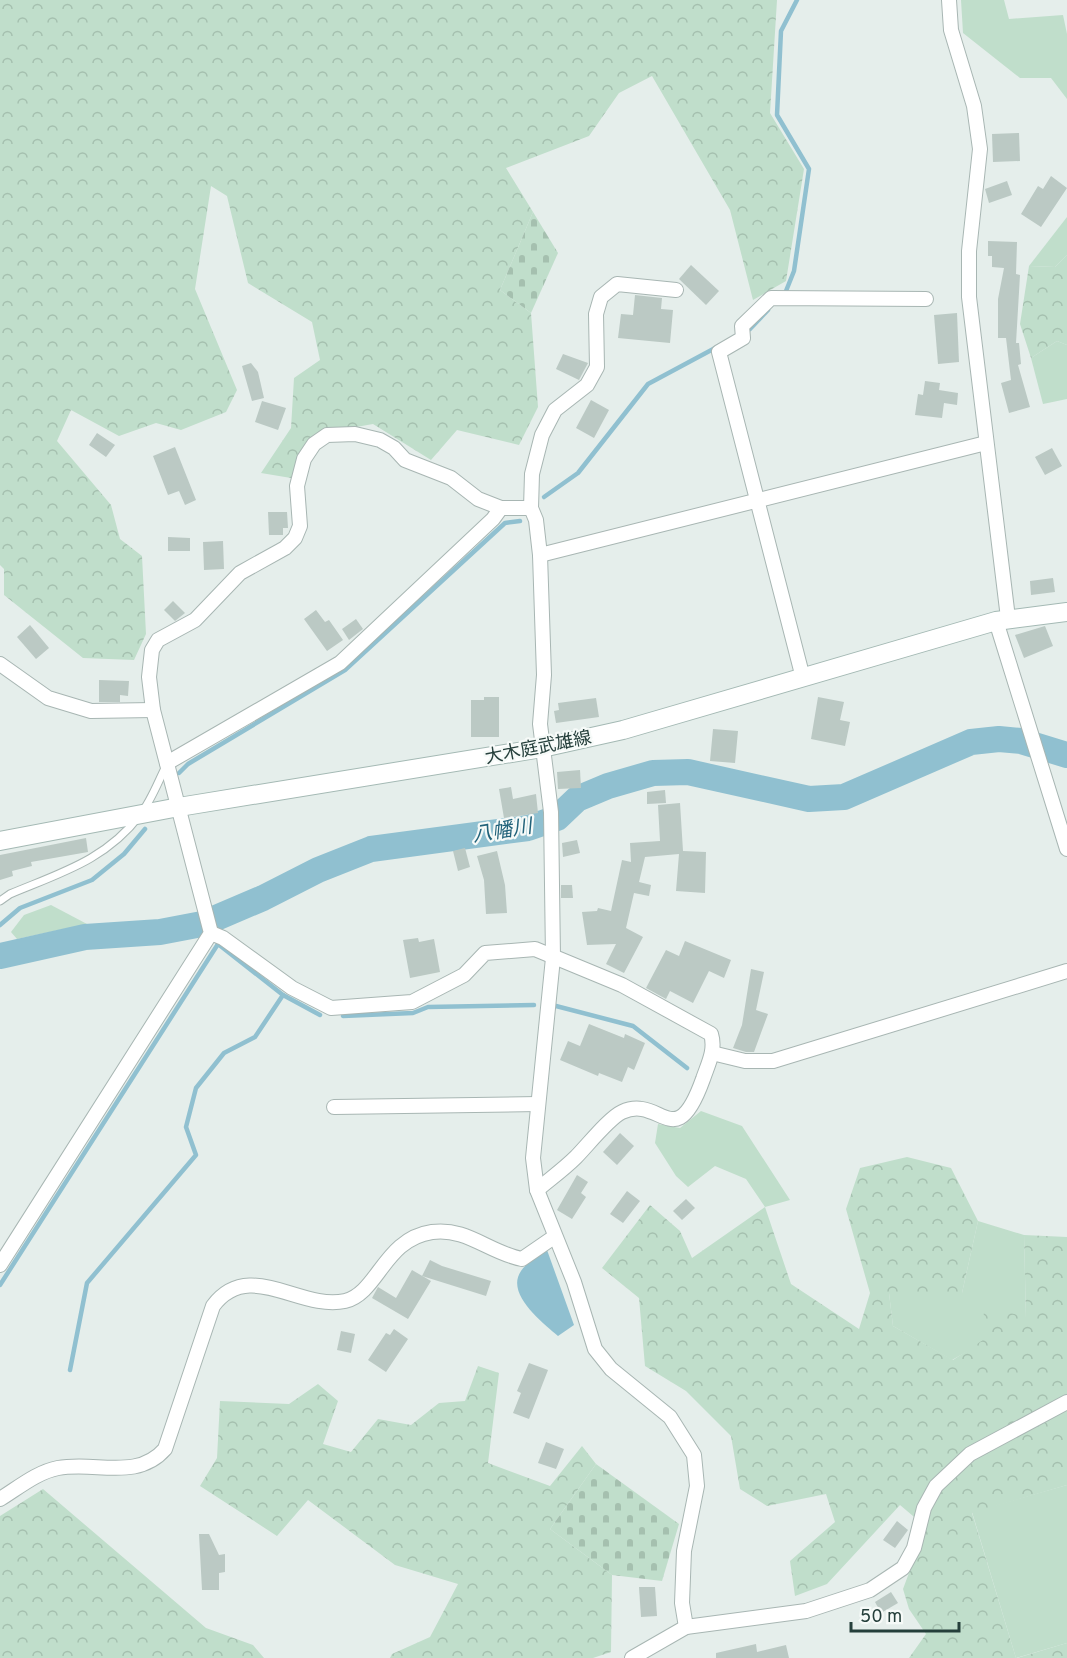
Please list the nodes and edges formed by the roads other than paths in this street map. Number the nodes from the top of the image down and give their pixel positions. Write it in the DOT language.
graph roads {
  1 [pos="949,0"];
  2 [pos="676,290"];
  3 [pos="926,299"];
  4 [pos="986,443"];
  5 [pos="758,500"];
  6 [pos="501,508"];
  7 [pos="531,508"];
  8 [pos="540,555"];
  9 [pos="1067,612"];
  10 [pos="1002,620"];
  11 [pos="0,664"];
  12 [pos="803,678"];
  13 [pos="153,710"];
  14 [pos="542,748"];
  15 [pos="167,763"];
  16 [pos="179,807"];
  17 [pos="141,814"];
  18 [pos="0,841"];
  19 [pos="1067,849"];
  20 [pos="0,901"];
  21 [pos="211,933"];
  22 [pos="553,958"];
  23 [pos="1067,971"];
  24 [pos="712,1053"];
  25 [pos="538,1104"];
  26 [pos="334,1107"];
  27 [pos="537,1190"];
  28 [pos="554,1237"];
  29 [pos="0,1265"];
  30 [pos="1067,1402"];
  31 [pos="0,1499"];
  32 [pos="686,1628"];
  33 [pos="632,1658"];
  1 -- 4 [label="street"];
  2 -- 7 [label="street"];
  3 -- 5 [label="street"];
  4 -- 5 [label="street"];
  4 -- 10 [label="street"];
  5 -- 8 [label="street"];
  5 -- 12 [label="street"];
  6 -- 7 [label="street"];
  6 -- 13 [label="street"];
  6 -- 15 [label="street"];
  7 -- 8 [label="street"];
  8 -- 14 [label="street"];
  9 -- 10 [label="main road, 大木庭武雄線"];
  10 -- 12 [label="main road, 大木庭武雄線"];
  10 -- 19 [label="street"];
  11 -- 13 [label="street"];
  12 -- 14 [label="main road, 大木庭武雄線"];
  13 -- 15 [label="street"];
  14 -- 16 [label="main road, 大木庭武雄線"];
  14 -- 22 [label="street"];
  15 -- 16 [label="street"];
  15 -- 17 [label="lane"];
  16 -- 17 [label="main road, 大木庭武雄線"];
  16 -- 21 [label="street"];
  17 -- 18 [label="main road, 大木庭武雄線"];
  17 -- 20 [label="lane"];
  21 -- 22 [label="street"];
  21 -- 29 [label="street"];
  22 -- 24 [label="street"];
  22 -- 25 [label="street"];
  23 -- 24 [label="street"];
  24 -- 27 [label="street"];
  25 -- 26 [label="street"];
  25 -- 27 [label="street"];
  27 -- 28 [label="street"];
  28 -- 31 [label="street"];
  28 -- 32 [label="street"];
  30 -- 32 [label="street"];
  32 -- 33 [label="street"];
}
